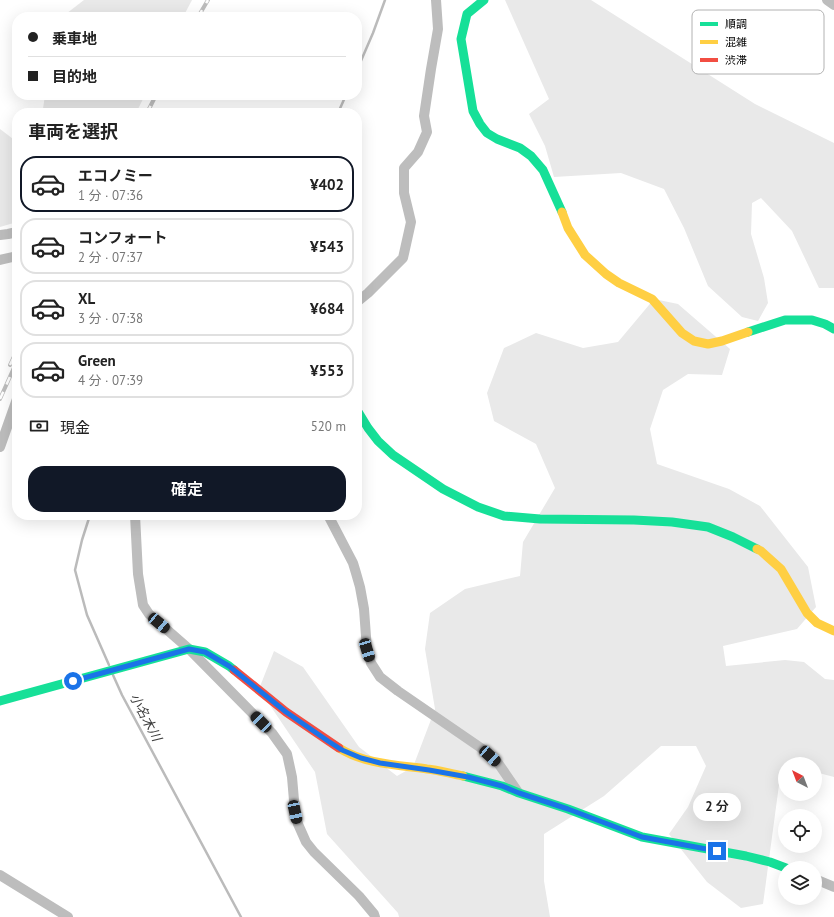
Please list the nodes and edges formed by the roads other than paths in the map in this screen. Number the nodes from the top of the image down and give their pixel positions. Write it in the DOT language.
graph roads {
  1 [pos="436,0"];
  2 [pos="484,0"];
  3 [pos="827,0"];
  4 [pos="834,5"];
  5 [pos="12,233"];
  6 [pos="0,235"];
  7 [pos="12,257"];
  8 [pos="0,260"];
  9 [pos="362,298"];
  10 [pos="834,329"];
  11 [pos="12,413"];
  12 [pos="362,418"];
  13 [pos="0,448"];
  14 [pos="135,520"];
  15 [pos="331,520"];
  16 [pos="834,631"];
  17 [pos="189,649"];
  18 [pos="0,702"];
  19 [pos="519,793"];
  20 [pos="778,865"];
  21 [pos="0,875"];
  22 [pos="822,882"];
  23 [pos="834,887"];
  24 [pos="68,917"];
  25 [pos="375,917"];
  1 -- 9 [label="street"];
  2 -- 10 [label="street"];
  3 -- 4 [label="street"];
  5 -- 6 [label="street"];
  7 -- 8 [label="street"];
  11 -- 13 [label="street"];
  12 -- 16 [label="street"];
  14 -- 17 [label="street"];
  15 -- 19 [label="street"];
  17 -- 18 [label="street"];
  17 -- 19 [label="street"];
  17 -- 25 [label="street"];
  19 -- 20 [label="street"];
  21 -- 24 [label="street"];
  22 -- 23 [label="street"];
}
